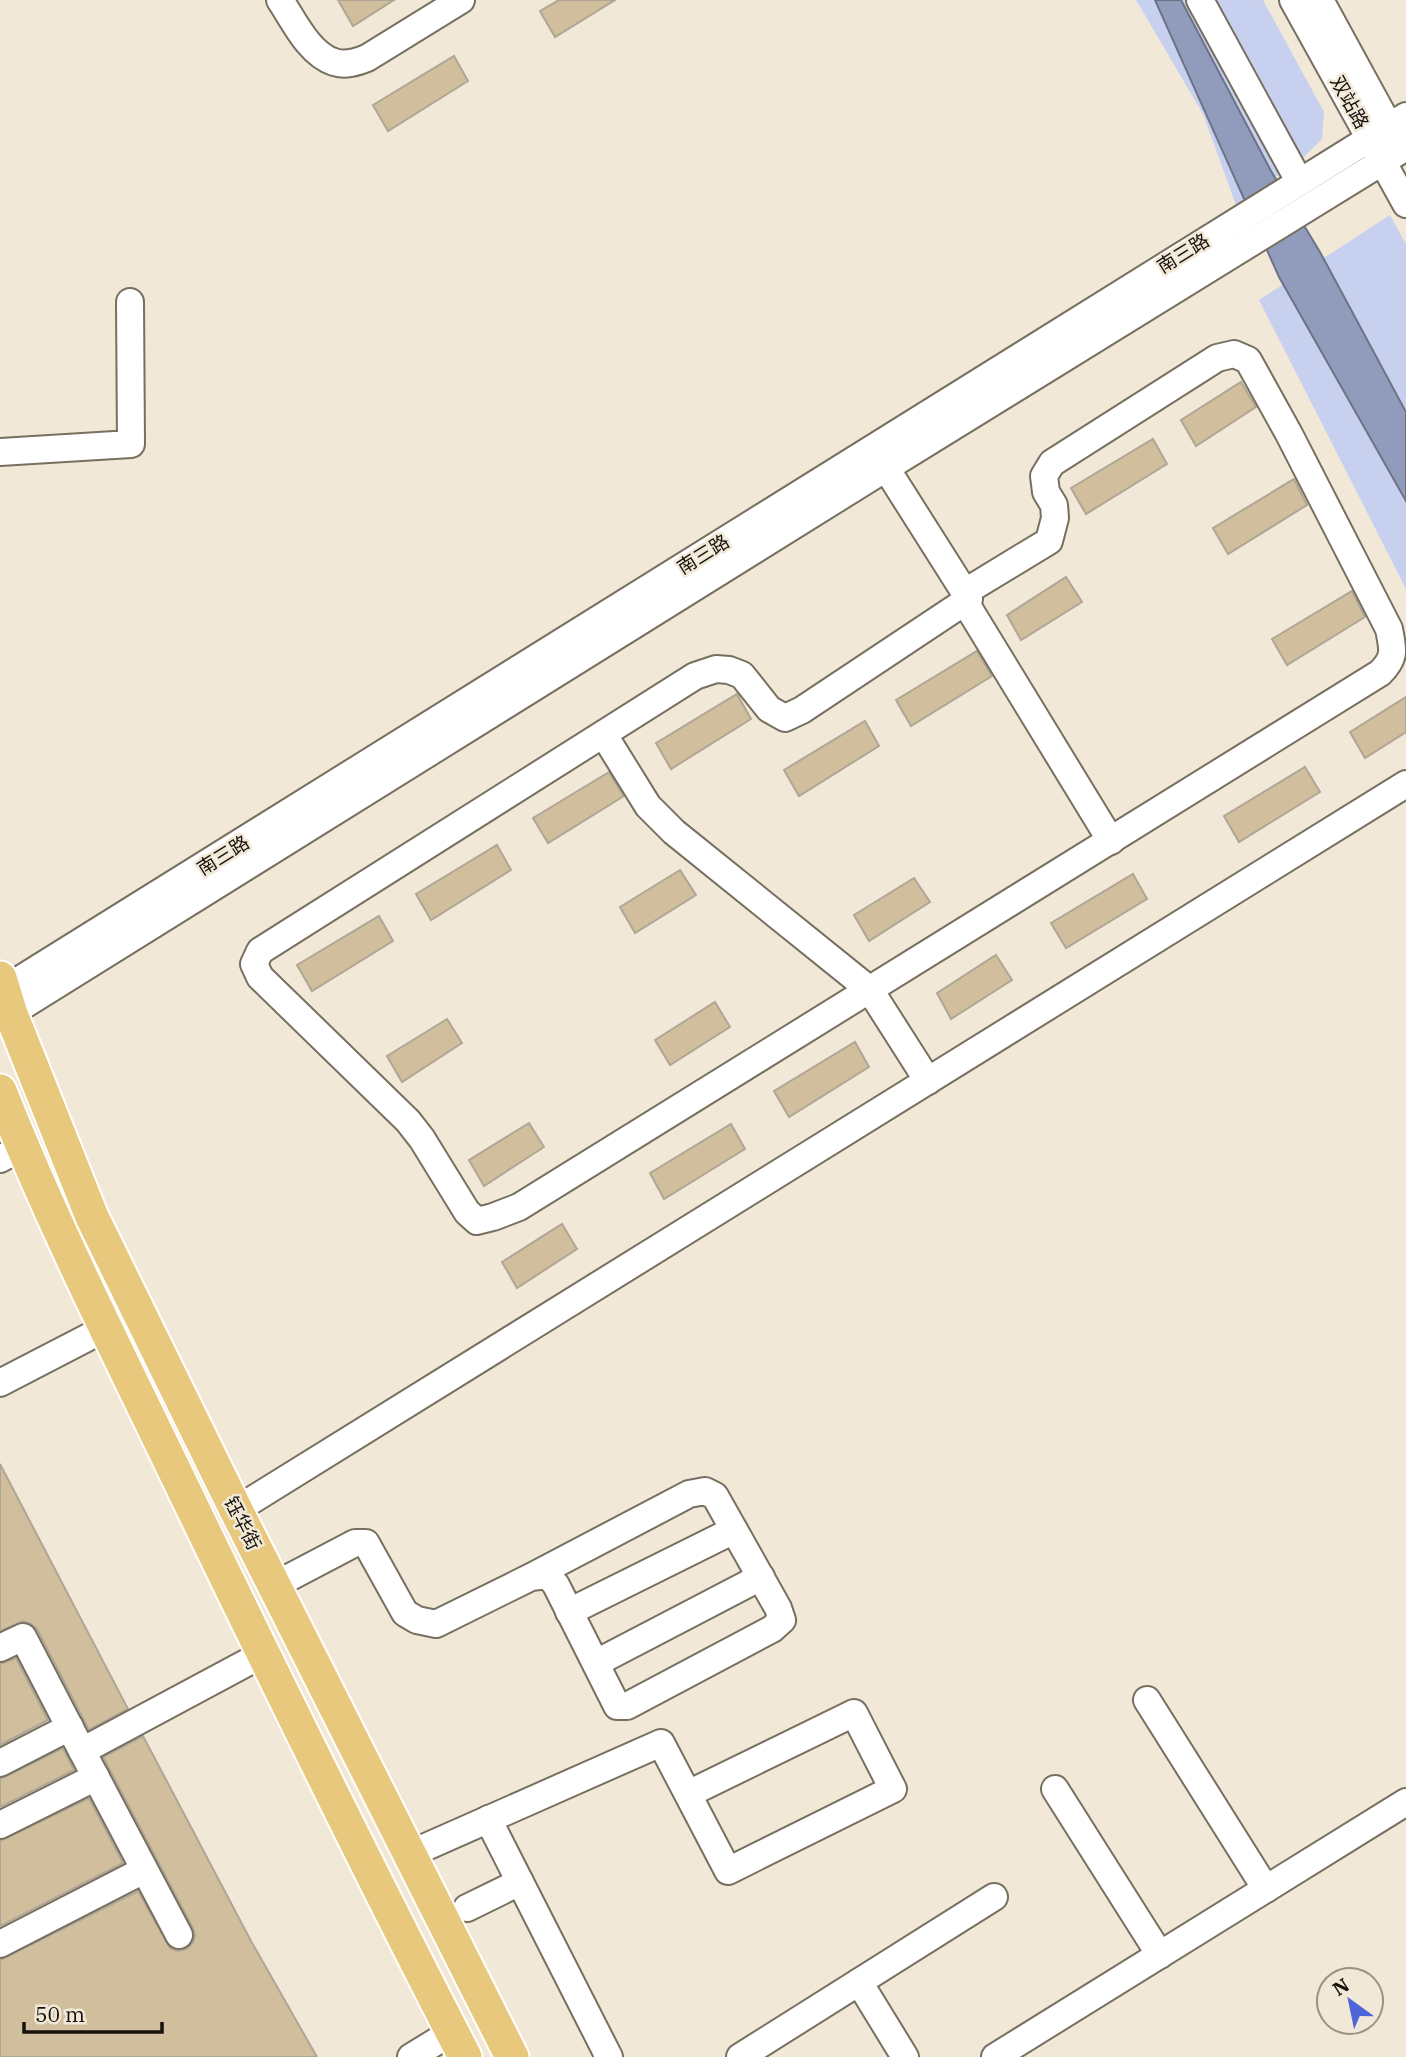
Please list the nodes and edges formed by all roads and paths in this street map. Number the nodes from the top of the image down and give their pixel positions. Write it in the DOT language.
graph roads {
  1 [pos="280,0"];
  2 [pos="461,0"];
  3 [pos="1200,0"];
  4 [pos="1293,0"];
  5 [pos="1320,0"];
  6 [pos="1394,142"];
  7 [pos="1299,181"];
  8 [pos="1406,204"];
  9 [pos="130,302"];
  10 [pos="0,452"];
  11 [pos="886,468"];
  12 [pos="965,597"];
  13 [pos="604,736"];
  14 [pos="1406,785"];
  15 [pos="1111,841"];
  16 [pos="870,990"];
  17 [pos="3,999"];
  18 [pos="928,1082"];
  19 [pos="0,1091"];
  20 [pos="11,1153"];
  21 [pos="106,1328"];
  22 [pos="0,1383"];
  23 [pos="236,1510"];
  24 [pos="734,1530"];
  25 [pos="531,1577"];
  26 [pos="761,1577"];
  27 [pos="275,1585"];
  28 [pos="569,1612"];
  29 [pos="0,1648"];
  30 [pos="263,1654"];
  31 [pos="596,1663"];
  32 [pos="1147,1700"];
  33 [pos="69,1727"];
  34 [pos="82,1751"];
  35 [pos="0,1763"];
  36 [pos="96,1777"];
  37 [pos="1055,1789"];
  38 [pos="688,1794"];
  39 [pos="1406,1802"];
  40 [pos="488,1819"];
  41 [pos="0,1825"];
  42 [pos="410,1854"];
  43 [pos="144,1870"];
  44 [pos="520,1882"];
  45 [pos="1266,1889"];
  46 [pos="994,1897"];
  47 [pos="467,1908"];
  48 [pos="179,1935"];
  49 [pos="0,1944"];
  50 [pos="1160,1955"];
  51 [pos="859,1982"];
  52 [pos="458,2044"];
  53 [pos="411,2057"];
  54 [pos="512,2057"];
  55 [pos="609,2057"];
  56 [pos="740,2057"];
  57 [pos="905,2057"];
  58 [pos="995,2057"];
  1 -- 2 [label="street"];
  3 -- 7 [label="street"];
  4 -- 6 [label="street, 双站路"];
  5 -- 6 [label="street, 双站路"];
  6 -- 7 [label="street, 南三路"];
  6 -- 8 [label="street, 双站路"];
  6 -- 11 [label="street, 南三路"];
  7 -- 17 [label="street, 南三路"];
  9 -- 10 [label="street"];
  11 -- 12 [label="street"];
  11 -- 17 [label="street, 南三路"];
  12 -- 13 [label="street"];
  12 -- 15 [label="street"];
  12 -- 15 [label="street"];
  13 -- 16 [label="street"];
  13 -- 16 [label="street"];
  14 -- 18 [label="street"];
  15 -- 16 [label="street"];
  16 -- 18 [label="street"];
  17 -- 23 [label="main road, 钰华街"];
  18 -- 23 [label="street"];
  19 -- 20 [label="main road, 钰华街"];
  20 -- 21 [label="main road, 钰华街"];
  21 -- 22 [label="street"];
  21 -- 30 [label="main road, 钰华街"];
  23 -- 27 [label="main road, 钰华街"];
  24 -- 25 [label="street"];
  24 -- 26 [label="street"];
  24 -- 28 [label="street"];
  25 -- 27 [label="street"];
  25 -- 28 [label="street"];
  26 -- 31 [label="street"];
  26 -- 31 [label="street"];
  27 -- 42 [label="main road, 钰华街"];
  28 -- 31 [label="street"];
  29 -- 33 [label="street"];
  30 -- 34 [label="street"];
  30 -- 52 [label="main road, 钰华街"];
  32 -- 45 [label="street"];
  33 -- 34 [label="street"];
  33 -- 35 [label="street"];
  34 -- 36 [label="street"];
  36 -- 41 [label="street"];
  36 -- 43 [label="street"];
  37 -- 50 [label="street"];
  38 -- 38 [label="street"];
  38 -- 40 [label="street"];
  39 -- 45 [label="street"];
  40 -- 42 [label="street"];
  40 -- 44 [label="street"];
  42 -- 54 [label="main road, 钰华街"];
  43 -- 48 [label="street"];
  43 -- 49 [label="street"];
  44 -- 47 [label="street"];
  44 -- 55 [label="street"];
  45 -- 50 [label="street"];
  46 -- 51 [label="street"];
  50 -- 58 [label="street"];
  51 -- 56 [label="street"];
  51 -- 57 [label="street"];
  52 -- 53 [label="street"];
}
